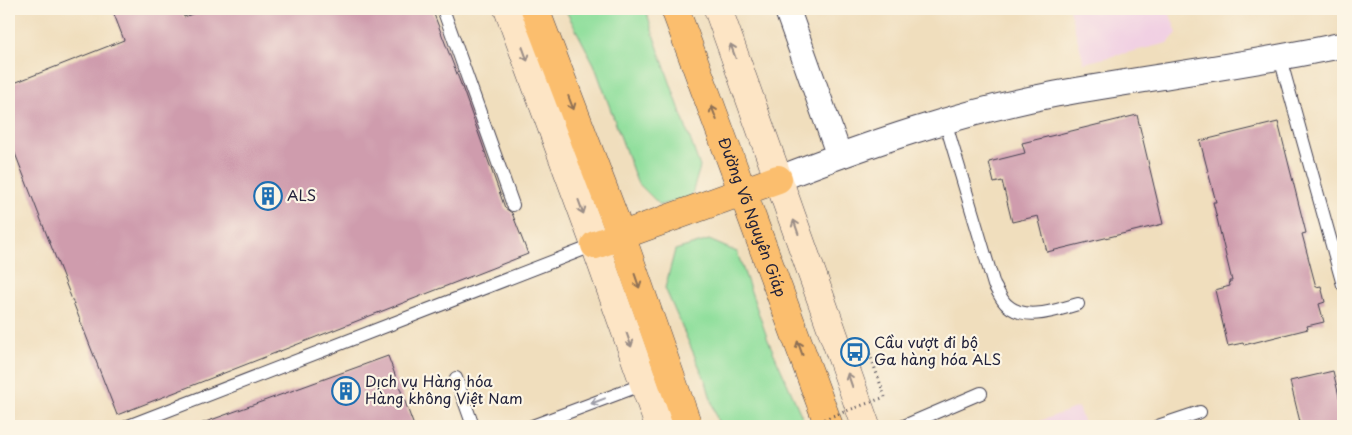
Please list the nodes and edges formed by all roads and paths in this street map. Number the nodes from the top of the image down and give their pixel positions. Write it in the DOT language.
graph roads {
  1 [pos="443,9"];
  2 [pos="508,9"];
  3 [pos="535,9"];
  4 [pos="675,9"];
  5 [pos="718,9"];
  6 [pos="787,9"];
  7 [pos="1343,45"];
  8 [pos="1280,58"];
  9 [pos="945,121"];
  10 [pos="840,155"];
  11 [pos="778,179"];
  12 [pos="743,191"];
  13 [pos="513,206"];
  14 [pos="621,235"];
  15 [pos="595,245"];
  16 [pos="1343,285"];
  17 [pos="1078,304"];
  18 [pos="868,349"];
  19 [pos="456,378"];
  20 [pos="644,384"];
  21 [pos="981,393"];
  22 [pos="1200,412"];
  23 [pos="128,426"];
  24 [pos="473,426"];
  25 [pos="532,426"];
  26 [pos="659,426"];
  27 [pos="688,426"];
  28 [pos="805,426"];
  29 [pos="829,426"];
  30 [pos="866,426"];
  31 [pos="904,426"];
  32 [pos="1158,426"];
  1 -- 13 [label="lane"];
  2 -- 15 [label="main road, one-way"];
  3 -- 14 [label="highway, one-way"];
  12 -- 4 [label="highway, Đường Võ Nguyên Giáp, one-way"];
  11 -- 5 [label="main road, one-way"];
  6 -- 10 [label="street"];
  7 -- 8 [label="street"];
  8 -- 9 [label="street"];
  8 -- 16 [label="lane"];
  9 -- 10 [label="street"];
  9 -- 17 [label="lane"];
  10 -- 11 [label="street"];
  11 -- 12 [label="highway"];
  30 -- 11 [label="main road, one-way"];
  12 -- 14 [label="highway"];
  29 -- 12 [label="highway, Đường Võ Nguyên Giáp, one-way"];
  14 -- 15 [label="highway"];
  14 -- 27 [label="highway, one-way"];
  15 -- 20 [label="main road, one-way"];
  15 -- 23 [label="lane"];
  18 -- 28 [label="path, bridge"];
  19 -- 24 [label="lane"];
  20 -- 25 [label="lane, one-way"];
  20 -- 26 [label="main road"];
  21 -- 31 [label="lane"];
  22 -- 32 [label="lane"];
}
